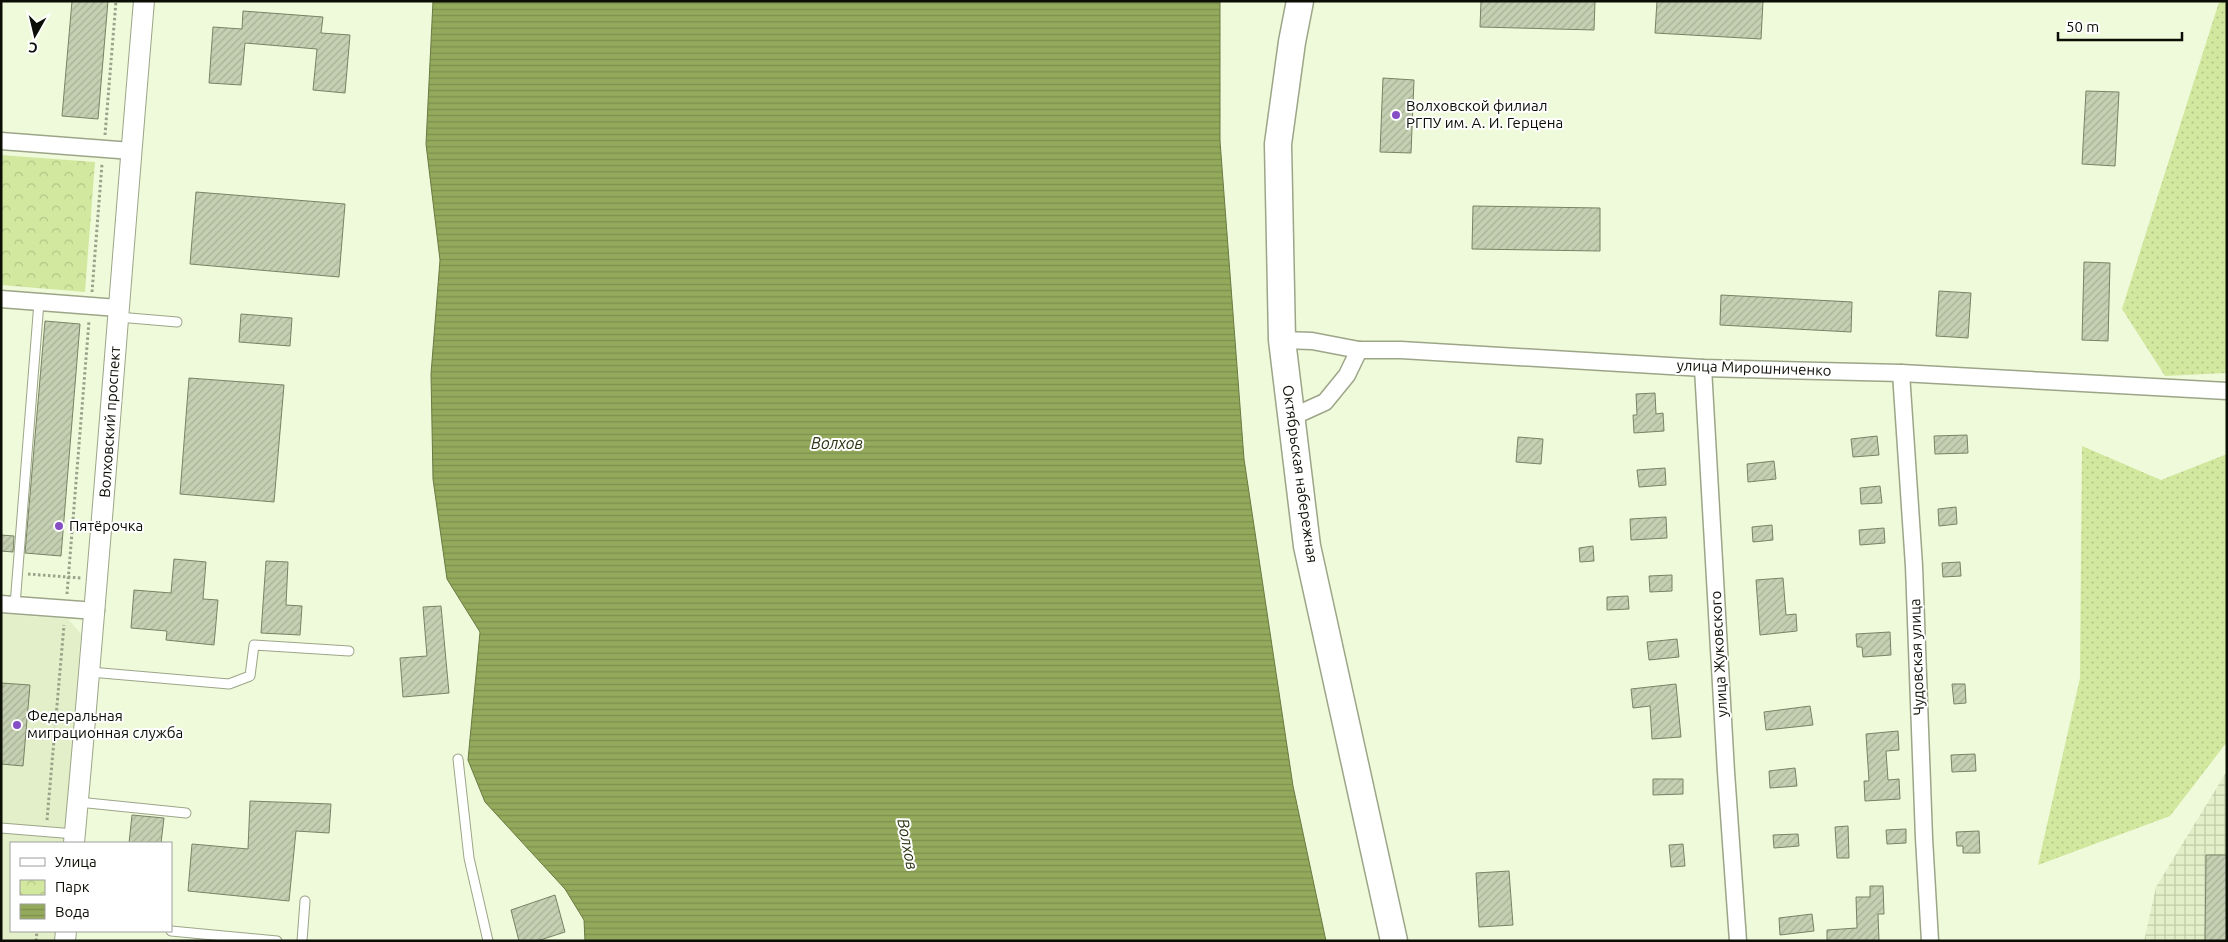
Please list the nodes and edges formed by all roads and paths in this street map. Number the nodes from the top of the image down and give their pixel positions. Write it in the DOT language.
graph roads {
  1 [pos="116,1"];
  2 [pos="144,1"];
  3 [pos="1300,1"];
  4 [pos="1,141"];
  5 [pos="104,149"];
  6 [pos="132,151"];
  7 [pos="1,299"];
  8 [pos="39,302"];
  9 [pos="90,306"];
  10 [pos="118,312"];
  11 [pos="177,322"];
  12 [pos="1282,340"];
  13 [pos="1359,350"];
  14 [pos="1703,368"];
  15 [pos="1902,373"];
  16 [pos="2227,391"];
  17 [pos="1292,417"];
  18 [pos="17,574"];
  19 [pos="68,577"];
  20 [pos="98,580"];
  21 [pos="8,604"];
  22 [pos="66,609"];
  23 [pos="96,611"];
  24 [pos="349,651"];
  25 [pos="90,672"];
  26 [pos="458,759"];
  27 [pos="78,802"];
  28 [pos="186,813"];
  29 [pos="1,828"];
  30 [pos="46,831"];
  31 [pos="74,838"];
  32 [pos="305,902"];
  33 [pos="172,931"];
  34 [pos="277,941"];
  35 [pos="302,941"];
  36 [pos="488,941"];
  37 [pos="1394,941"];
  38 [pos="1738,941"];
  39 [pos="1930,941"];
  1 -- 5 [label="path"];
  2 -- 6 [label="street, Волховский проспект"];
  3 -- 12 [label="main road, Октябрьская набережная"];
  4 -- 5 [label="street"];
  5 -- 6 [label="street"];
  5 -- 9 [label="path"];
  6 -- 10 [label="street, Волховский проспект"];
  7 -- 8 [label="street"];
  8 -- 9 [label="street"];
  8 -- 18 [label="lane"];
  9 -- 10 [label="street"];
  9 -- 19 [label="path"];
  10 -- 11 [label="lane"];
  10 -- 20 [label="street, Волховский проспект"];
  12 -- 13 [label="street, улица Мирошниченко"];
  12 -- 17 [label="main road, Октябрьская набережная"];
  13 -- 14 [label="street, улица Мирошниченко"];
  13 -- 17 [label="street"];
  14 -- 15 [label="street, улица Мирошниченко"];
  14 -- 38 [label="street, улица Жуковского"];
  15 -- 16 [label="street, улица Мирошниченко"];
  15 -- 39 [label="street, Чудовская улица"];
  17 -- 37 [label="main road, Октябрьская набережная"];
  18 -- 19 [label="path"];
  18 -- 21 [label="lane"];
  19 -- 20 [label="path"];
  19 -- 22 [label="path"];
  20 -- 23 [label="street, Волховский проспект"];
  21 -- 22 [label="street"];
  22 -- 23 [label="street"];
  22 -- 30 [label="path"];
  23 -- 25 [label="street, Волховский проспект"];
  24 -- 25 [label="lane"];
  25 -- 27 [label="street, Волховский проспект"];
  26 -- 36 [label="lane"];
  27 -- 28 [label="lane"];
  27 -- 31 [label="street, Волховский проспект"];
  29 -- 30 [label="lane"];
  30 -- 31 [label="lane"];
  32 -- 35 [label="lane"];
  33 -- 34 [label="lane"];
}
